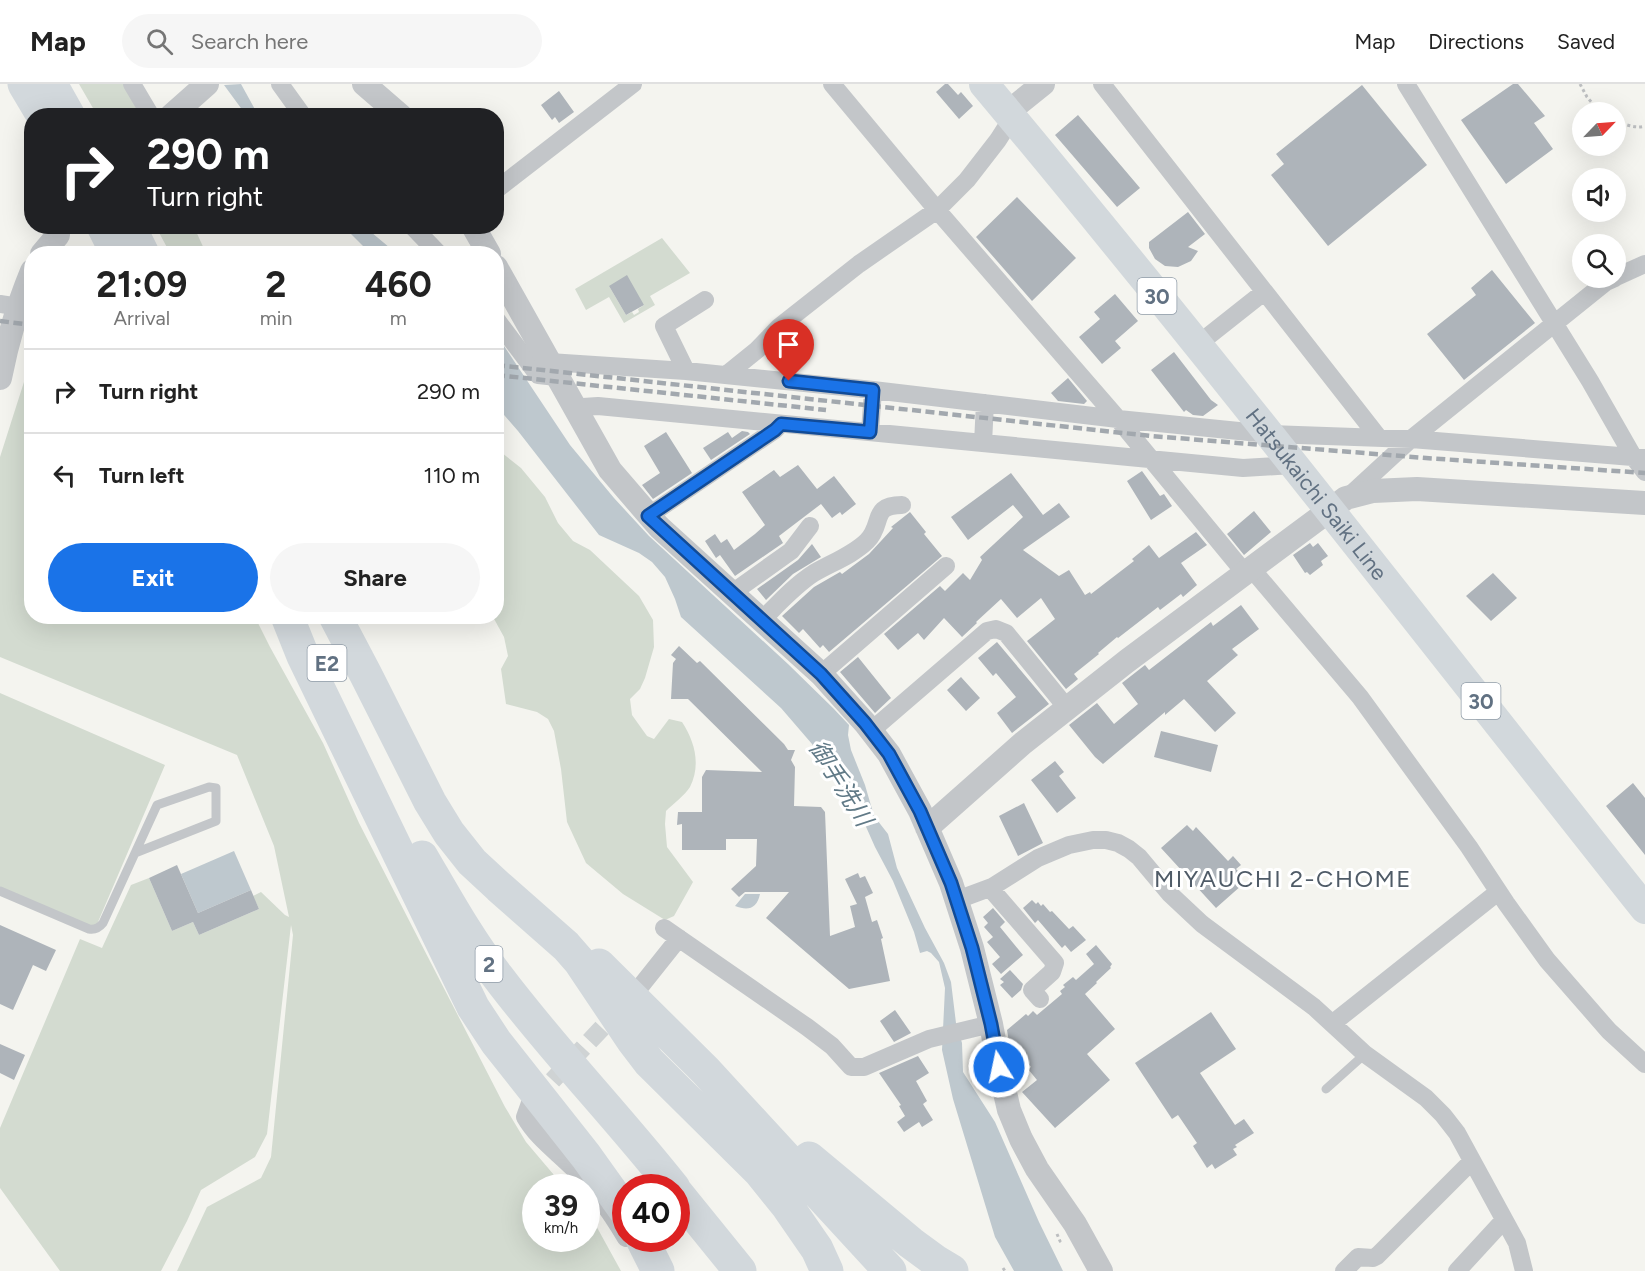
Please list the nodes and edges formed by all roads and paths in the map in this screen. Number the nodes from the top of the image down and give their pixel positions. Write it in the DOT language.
graph roads {
  1 [pos="24,84"];
  2 [pos="51,84"];
  3 [pos="132,84"];
  4 [pos="207,84"];
  5 [pos="280,84"];
  6 [pos="364,84"];
  7 [pos="633,84"];
  8 [pos="832,84"];
  9 [pos="984,84"];
  10 [pos="1043,84"];
  11 [pos="1102,84"];
  12 [pos="1406,84"];
  13 [pos="1580,84"];
  14 [pos="1591,102"];
  15 [pos="38,108"];
  16 [pos="64,108"];
  17 [pos="147,108"];
  18 [pos="180,108"];
  19 [pos="297,108"];
  20 [pos="392,108"];
  21 [pos="1010,115"];
  22 [pos="1626,125"];
  23 [pos="1645,126"];
  24 [pos="504,184"];
  25 [pos="937,210"];
  26 [pos="420,234"];
  27 [pos="58,235"];
  28 [pos="49,246"];
  29 [pos="431,246"];
  30 [pos="1645,264"];
  31 [pos="1626,272"];
  32 [pos="504,281"];
  33 [pos="24,283"];
  34 [pos="1599,288"];
  35 [pos="1264,292"];
  36 [pos="705,300"];
  37 [pos="10,305"];
  38 [pos="1555,324"];
  39 [pos="504,330"];
  40 [pos="1197,345"];
  41 [pos="553,370"];
  42 [pos="686,371"];
  43 [pos="726,375"];
  44 [pos="0,378"];
  45 [pos="873,390"];
  46 [pos="985,403"];
  47 [pos="576,410"];
  48 [pos="1118,419"];
  49 [pos="781,424"];
  50 [pos="870,432"];
  51 [pos="1269,434"];
  52 [pos="1379,438"];
  53 [pos="1411,439"];
  54 [pos="983,443"];
  55 [pos="1150,459"];
  56 [pos="1641,463"];
  57 [pos="1293,465"];
  58 [pos="1645,503"];
  59 [pos="1337,504"];
  60 [pos="902,506"];
  61 [pos="648,516"];
  62 [pos="810,526"];
  63 [pos="945,566"];
  64 [pos="1247,570"];
  65 [pos="732,593"];
  66 [pos="762,620"];
  67 [pos="290,624"];
  68 [pos="309,624"];
  69 [pos="337,624"];
  70 [pos="821,674"];
  71 [pos="364,704"];
  72 [pos="1067,708"];
  73 [pos="872,730"];
  74 [pos="400,818"];
  75 [pos="927,828"];
  76 [pos="135,853"];
  77 [pos="410,878"];
  78 [pos="990,888"];
  79 [pos="0,891"];
  80 [pos="1498,892"];
  81 [pos="1641,895"];
  82 [pos="957,900"];
  83 [pos="551,931"];
  84 [pos="636,992"];
  85 [pos="1040,999"];
  86 [pos="1333,1023"];
  87 [pos="986,1025"];
  88 [pos="1365,1054"];
  89 [pos="1645,1064"];
  90 [pos="1326,1089"];
  91 [pos="530,1103"];
  92 [pos="738,1104"];
  93 [pos="1472,1161"];
  94 [pos="662,1174"];
  95 [pos="612,1192"];
  96 [pos="690,1209"];
  97 [pos="690,1211"];
  98 [pos="612,1214"];
  99 [pos="1504,1220"];
  100 [pos="633,1252"];
  101 [pos="648,1252"];
  102 [pos="644,1271"];
  103 [pos="658,1271"];
  104 [pos="730,1271"];
  105 [pos="740,1271"];
  106 [pos="827,1271"];
  107 [pos="890,1271"];
  108 [pos="952,1271"];
  109 [pos="1101,1271"];
  110 [pos="1344,1271"];
  111 [pos="1457,1271"];
  112 [pos="1524,1271"];
  1 -- 15 [label="highway"];
  2 -- 16 [label="highway"];
  3 -- 17 [label="street"];
  4 -- 18 [label="street"];
  5 -- 19 [label="street"];
  6 -- 20 [label="street"];
  7 -- 24 [label="street"];
  8 -- 25 [label="street"];
  9 -- 21 [label="main road, Hatsukaichi Saiki Line / 30"];
  10 -- 21 [label="street"];
  11 -- 35 [label="street"];
  12 -- 38 [label="street"];
  13 -- 14 [label="path"];
  21 -- 25 [label="street"];
  21 -- 40 [label="main road, Hatsukaichi Saiki Line / 30"];
  22 -- 23 [label="path"];
  25 -- 43 [label="street"];
  25 -- 48 [label="street"];
  26 -- 29 [label="street"];
  27 -- 28 [label="street"];
  30 -- 31 [label="street"];
  32 -- 41 [label="street"];
  33 -- 37 [label="street"];
  34 -- 38 [label="street"];
  35 -- 40 [label="street"];
  35 -- 52 [label="street"];
  36 -- 42 [label="street"];
  37 -- 44 [label="street"];
  38 -- 53 [label="street"];
  38 -- 56 [label="street"];
  39 -- 41 [label="street"];
  40 -- 51 [label="main road, Hatsukaichi Saiki Line / 30"];
  41 -- 42 [label="street"];
  41 -- 47 [label="street"];
  42 -- 43 [label="street"];
  43 -- 45 [label="street"];
  45 -- 46 [label="street"];
  45 -- 50 [label="street"];
  46 -- 48 [label="street"];
  46 -- 54 [label="street"];
  47 -- 49 [label="street"];
  47 -- 61 [label="street"];
  48 -- 51 [label="street"];
  48 -- 55 [label="street"];
  49 -- 50 [label="street"];
  49 -- 61 [label="street"];
  50 -- 54 [label="street"];
  51 -- 52 [label="street"];
  51 -- 57 [label="main road, Hatsukaichi Saiki Line / 30"];
  52 -- 53 [label="street"];
  53 -- 56 [label="street"];
  53 -- 59 [label="street"];
  54 -- 55 [label="street"];
  55 -- 57 [label="street"];
  55 -- 64 [label="street"];
  57 -- 59 [label="main road, Hatsukaichi Saiki Line / 30"];
  58 -- 59 [label="street"];
  59 -- 64 [label="street"];
  59 -- 81 [label="main road, Hatsukaichi Saiki Line / 30"];
  60 -- 66 [label="street"];
  61 -- 65 [label="street"];
  62 -- 65 [label="street"];
  63 -- 70 [label="street"];
  64 -- 72 [label="street"];
  64 -- 80 [label="street"];
  65 -- 66 [label="street"];
  66 -- 70 [label="street"];
  67 -- 77 [label="highway"];
  68 -- 71 [label="highway, E2"];
  69 -- 71 [label="highway, E2"];
  70 -- 73 [label="street"];
  71 -- 74 [label="highway, 2"];
  71 -- 83 [label="highway"];
  72 -- 73 [label="street"];
  72 -- 75 [label="street"];
  73 -- 75 [label="street"];
  74 -- 77 [label="highway"];
  74 -- 94 [label="highway, 2"];
  75 -- 82 [label="street"];
  76 -- 76 [label="lane"];
  76 -- 79 [label="lane"];
  77 -- 95 [label="highway"];
  78 -- 82 [label="street"];
  78 -- 85 [label="street"];
  78 -- 86 [label="street"];
  80 -- 86 [label="street"];
  80 -- 89 [label="street"];
  82 -- 87 [label="street"];
  83 -- 92 [label="highway"];
  83 -- 106 [label="highway"];
  84 -- 87 [label="street"];
  86 -- 88 [label="street"];
  87 -- 109 [label="street"];
  88 -- 90 [label="lane"];
  88 -- 93 [label="street"];
  91 -- 98 [label="street"];
  92 -- 107 [label="highway"];
  92 -- 108 [label="highway"];
  93 -- 99 [label="street"];
  93 -- 110 [label="street"];
  96 -- 105 [label="highway, 2"];
  97 -- 104 [label="highway"];
  99 -- 111 [label="street"];
  99 -- 112 [label="street"];
  100 -- 102 [label="street"];
  101 -- 103 [label="highway"];
}
